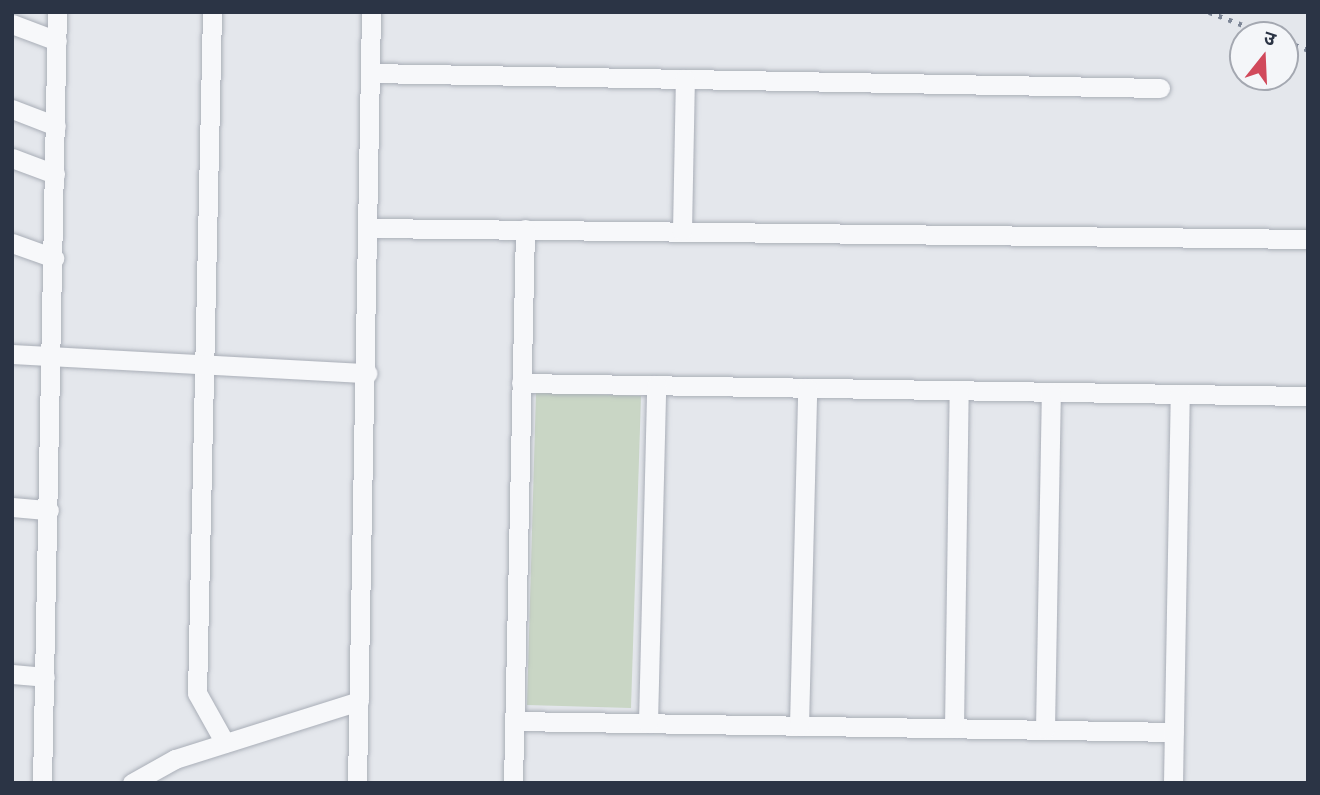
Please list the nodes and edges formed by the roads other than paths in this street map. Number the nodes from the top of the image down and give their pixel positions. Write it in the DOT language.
graph roads {
  1 [pos="57,12"];
  2 [pos="212,12"];
  3 [pos="371,12"];
  4 [pos="12,24"];
  5 [pos="57,41"];
  6 [pos="371,73"];
  7 [pos="685,79"];
  8 [pos="1160,88"];
  9 [pos="12,109"];
  10 [pos="56,126"];
  11 [pos="12,158"];
  12 [pos="55,174"];
  13 [pos="369,228"];
  14 [pos="525,229"];
  15 [pos="682,231"];
  16 [pos="1308,239"];
  17 [pos="12,243"];
  18 [pos="12,254"];
  19 [pos="54,258"];
  20 [pos="12,354"];
  21 [pos="53,356"];
  22 [pos="205,365"];
  23 [pos="367,373"];
  24 [pos="521,383"];
  25 [pos="656,385"];
  26 [pos="807,387"];
  27 [pos="959,390"];
  28 [pos="1051,392"];
  29 [pos="1180,394"];
  30 [pos="1308,396"];
  31 [pos="12,507"];
  32 [pos="49,510"];
  33 [pos="12,674"];
  34 [pos="45,677"];
  35 [pos="359,701"];
  36 [pos="514,721"];
  37 [pos="648,723"];
  38 [pos="799,726"];
  39 [pos="954,728"];
  40 [pos="1045,730"];
  41 [pos="1174,732"];
  42 [pos="226,743"];
  43 [pos="42,783"];
  44 [pos="132,783"];
  45 [pos="357,783"];
  46 [pos="513,783"];
  47 [pos="1173,783"];
  1 -- 5 [label="street"];
  2 -- 22 [label="street"];
  3 -- 6 [label="street"];
  4 -- 5 [label="street"];
  5 -- 10 [label="street"];
  6 -- 7 [label="street"];
  6 -- 13 [label="street"];
  7 -- 8 [label="street"];
  7 -- 15 [label="street"];
  9 -- 10 [label="street"];
  10 -- 12 [label="street"];
  11 -- 12 [label="street"];
  12 -- 19 [label="street"];
  13 -- 14 [label="street"];
  13 -- 23 [label="street"];
  14 -- 15 [label="street"];
  14 -- 24 [label="street"];
  15 -- 16 [label="street"];
  17 -- 19 [label="street"];
  18 -- 19 [label="street"];
  19 -- 21 [label="street"];
  20 -- 21 [label="street"];
  21 -- 22 [label="street"];
  21 -- 32 [label="street"];
  22 -- 23 [label="street"];
  22 -- 42 [label="street"];
  23 -- 35 [label="street"];
  24 -- 25 [label="street"];
  24 -- 36 [label="street"];
  25 -- 26 [label="street"];
  25 -- 37 [label="street"];
  26 -- 27 [label="street"];
  26 -- 38 [label="street"];
  27 -- 28 [label="street"];
  27 -- 39 [label="street"];
  28 -- 29 [label="street"];
  28 -- 40 [label="street"];
  29 -- 30 [label="street"];
  29 -- 41 [label="street"];
  31 -- 32 [label="street"];
  32 -- 34 [label="street"];
  33 -- 34 [label="street"];
  34 -- 43 [label="street"];
  35 -- 42 [label="street"];
  35 -- 45 [label="street"];
  36 -- 37 [label="street"];
  36 -- 46 [label="street"];
  37 -- 38 [label="street"];
  38 -- 39 [label="street"];
  39 -- 40 [label="street"];
  40 -- 41 [label="street"];
  41 -- 47 [label="street"];
  42 -- 44 [label="street"];
}
